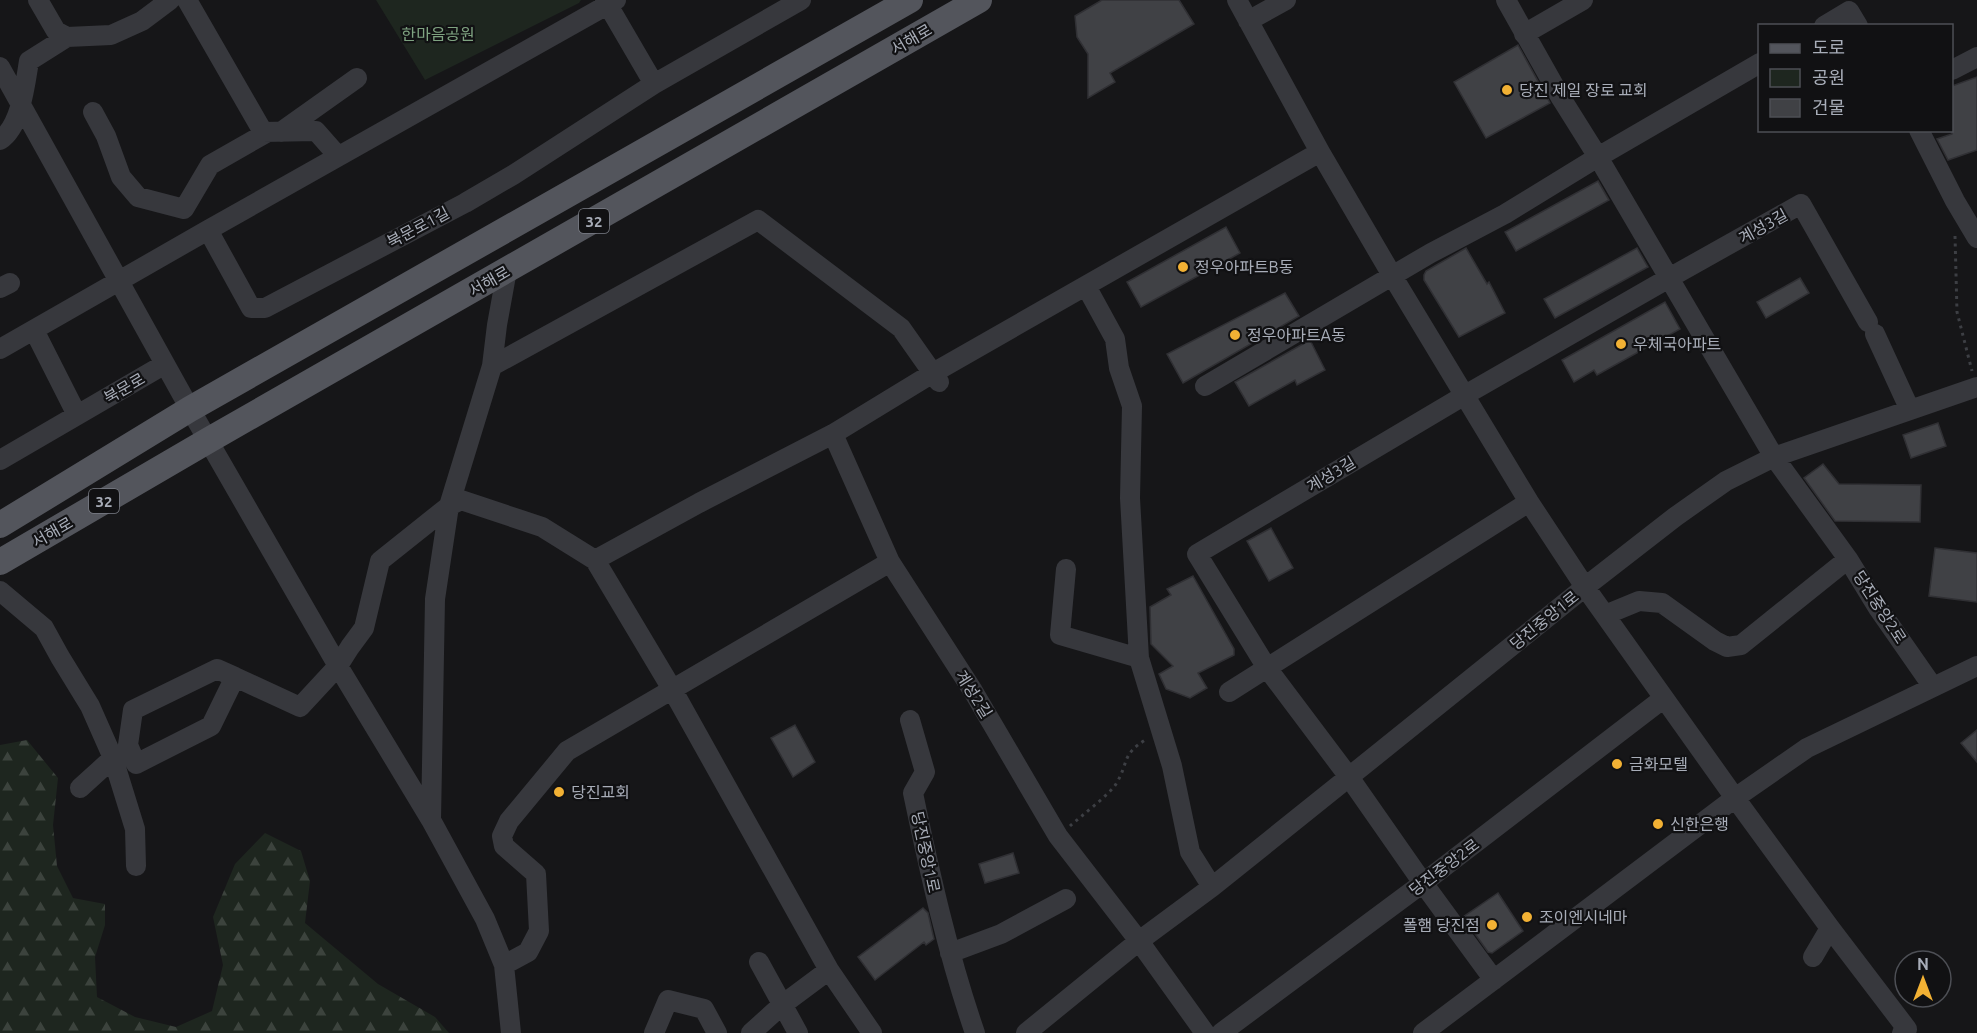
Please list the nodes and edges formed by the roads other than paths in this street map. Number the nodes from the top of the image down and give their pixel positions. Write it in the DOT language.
graph roads {
  1 [pos="38,0"];
  2 [pos="170,0"];
  3 [pos="187,0"];
  4 [pos="801,0"];
  5 [pos="910,0"];
  6 [pos="979,0"];
  7 [pos="1237,0"];
  8 [pos="1286,0"];
  9 [pos="1506,0"];
  10 [pos="1583,0"];
  11 [pos="610,2"];
  12 [pos="1854,18"];
  13 [pos="1248,21"];
  14 [pos="1832,24"];
  15 [pos="1524,34"];
  16 [pos="67,37"];
  17 [pos="1977,57"];
  18 [pos="1758,64"];
  19 [pos="0,67"];
  20 [pos="1953,69"];
  21 [pos="357,78"];
  22 [pos="654,84"];
  23 [pos="22,104"];
  24 [pos="93,112"];
  25 [pos="1920,132"];
  26 [pos="274,133"];
  27 [pos="0,140"];
  28 [pos="1320,152"];
  29 [pos="338,156"];
  30 [pos="1598,157"];
  31 [pos="208,230"];
  32 [pos="1977,238"];
  33 [pos="507,270"];
  34 [pos="1393,277"];
  35 [pos="1669,278"];
  36 [pos="119,281"];
  37 [pos="1086,286"];
  38 [pos="34,330"];
  39 [pos="0,349"];
  40 [pos="165,364"];
  41 [pos="492,366"];
  42 [pos="936,378"];
  43 [pos="1205,386"];
  44 [pos="1976,387"];
  45 [pos="1465,395"];
  46 [pos="190,409"];
  47 [pos="1910,410"];
  48 [pos="77,416"];
  49 [pos="833,434"];
  50 [pos="209,440"];
  51 [pos="1774,457"];
  52 [pos="0,460"];
  53 [pos="1529,502"];
  54 [pos="449,506"];
  55 [pos="0,525"];
  56 [pos="1848,559"];
  57 [pos="595,560"];
  58 [pos="0,562"];
  59 [pos="890,562"];
  60 [pos="1066,569"];
  61 [pos="1585,586"];
  62 [pos="1,594"];
  63 [pos="1605,615"];
  64 [pos="1139,658"];
  65 [pos="338,666"];
  66 [pos="1977,666"];
  67 [pos="1267,668"];
  68 [pos="236,677"];
  69 [pos="1933,687"];
  70 [pos="672,689"];
  71 [pos="1229,692"];
  72 [pos="1664,698"];
  73 [pos="909,720"];
  74 [pos="113,758"];
  75 [pos="1349,777"];
  76 [pos="80,788"];
  77 [pos="1735,798"];
  78 [pos="431,820"];
  79 [pos="136,866"];
  80 [pos="1423,883"];
  81 [pos="1212,887"];
  82 [pos="1066,899"];
  83 [pos="1830,928"];
  84 [pos="1139,941"];
  85 [pos="950,953"];
  86 [pos="1813,957"];
  87 [pos="759,962"];
  88 [pos="504,965"];
  89 [pos="829,970"];
  90 [pos="1494,980"];
  91 [pos="783,1005"];
  92 [pos="511,1033"];
  93 [pos="654,1033"];
  94 [pos="717,1033"];
  95 [pos="751,1033"];
  96 [pos="798,1033"];
  97 [pos="872,1033"];
  98 [pos="975,1033"];
  99 [pos="1026,1033"];
  100 [pos="1205,1033"];
  101 [pos="1221,1033"];
  102 [pos="1424,1033"];
  103 [pos="1902,1033"];
  1 -- 16 [label="street"];
  2 -- 16 [label="street"];
  3 -- 26 [label="street"];
  4 -- 22 [label="street, 북문로1길"];
  5 -- 46 [label="main road, 서해로"];
  6 -- 33 [label="main road, 서해로 / 32"];
  7 -- 13 [label="street"];
  8 -- 13 [label="street"];
  9 -- 15 [label="street"];
  10 -- 15 [label="street"];
  11 -- 22 [label="street"];
  11 -- 29 [label="street"];
  12 -- 14 [label="street"];
  13 -- 28 [label="street"];
  15 -- 30 [label="street"];
  16 -- 23 [label="street"];
  17 -- 20 [label="street"];
  18 -- 30 [label="street"];
  19 -- 23 [label="street"];
  21 -- 26 [label="street"];
  22 -- 31 [label="street, 북문로1길"];
  23 -- 27 [label="street"];
  23 -- 36 [label="street"];
  24 -- 26 [label="street"];
  25 -- 32 [label="street"];
  26 -- 29 [label="street"];
  28 -- 34 [label="street"];
  28 -- 37 [label="street"];
  29 -- 31 [label="street"];
  30 -- 34 [label="street"];
  30 -- 35 [label="street"];
  31 -- 36 [label="street"];
  33 -- 41 [label="street"];
  33 -- 50 [label="main road, 서해로 / 32"];
  34 -- 43 [label="street"];
  34 -- 45 [label="street"];
  35 -- 45 [label="street, 계성3길"];
  35 -- 47 [label="street, 계성3길"];
  35 -- 51 [label="street"];
  36 -- 38 [label="street"];
  36 -- 40 [label="street"];
  37 -- 42 [label="street"];
  37 -- 64 [label="street"];
  38 -- 39 [label="street"];
  38 -- 48 [label="street"];
  40 -- 46 [label="street"];
  40 -- 48 [label="street, 북문로"];
  41 -- 42 [label="street"];
  41 -- 54 [label="street"];
  42 -- 49 [label="street"];
  44 -- 47 [label="street, 당진중앙1로"];
  45 -- 53 [label="street"];
  45 -- 67 [label="street, 계성3길"];
  46 -- 50 [label="street"];
  46 -- 55 [label="main road, 서해로"];
  47 -- 51 [label="street, 당진중앙1로"];
  48 -- 52 [label="street, 북문로"];
  49 -- 57 [label="street"];
  49 -- 59 [label="street, 계성2길"];
  50 -- 58 [label="main road, 서해로 / 32"];
  50 -- 65 [label="street"];
  51 -- 56 [label="street"];
  51 -- 61 [label="street, 당진중앙1로"];
  53 -- 61 [label="street"];
  53 -- 67 [label="street"];
  54 -- 57 [label="street"];
  54 -- 65 [label="street"];
  54 -- 78 [label="street"];
  56 -- 63 [label="street, 당진중앙2로"];
  56 -- 69 [label="street, 당진중앙2로"];
  57 -- 70 [label="street"];
  59 -- 70 [label="street"];
  59 -- 84 [label="street, 계성2길"];
  60 -- 64 [label="street"];
  61 -- 63 [label="street"];
  61 -- 75 [label="street, 당진중앙1로"];
  62 -- 74 [label="street"];
  63 -- 72 [label="street"];
  64 -- 81 [label="street"];
  65 -- 68 [label="street"];
  65 -- 78 [label="street"];
  66 -- 69 [label="street"];
  67 -- 71 [label="street"];
  67 -- 75 [label="street"];
  68 -- 68 [label="street"];
  69 -- 77 [label="street"];
  70 -- 88 [label="street"];
  70 -- 89 [label="street"];
  72 -- 77 [label="street"];
  72 -- 80 [label="street, 당진중앙2로"];
  73 -- 85 [label="street, 당진중앙1로"];
  74 -- 76 [label="street"];
  74 -- 79 [label="street"];
  75 -- 80 [label="street"];
  75 -- 81 [label="street, 당진중앙1로"];
  77 -- 83 [label="street"];
  77 -- 90 [label="street"];
  78 -- 88 [label="street"];
  80 -- 90 [label="street"];
  80 -- 101 [label="street, 당진중앙2로"];
  81 -- 84 [label="street, 당진중앙1로"];
  82 -- 85 [label="street"];
  83 -- 86 [label="street"];
  83 -- 103 [label="street"];
  84 -- 99 [label="street, 당진중앙1로"];
  84 -- 100 [label="street"];
  85 -- 98 [label="street, 당진중앙1로"];
  87 -- 91 [label="street"];
  88 -- 92 [label="street"];
  89 -- 91 [label="street"];
  89 -- 97 [label="street"];
  90 -- 102 [label="street"];
  91 -- 95 [label="street"];
  91 -- 96 [label="street"];
  93 -- 94 [label="street"];
}
